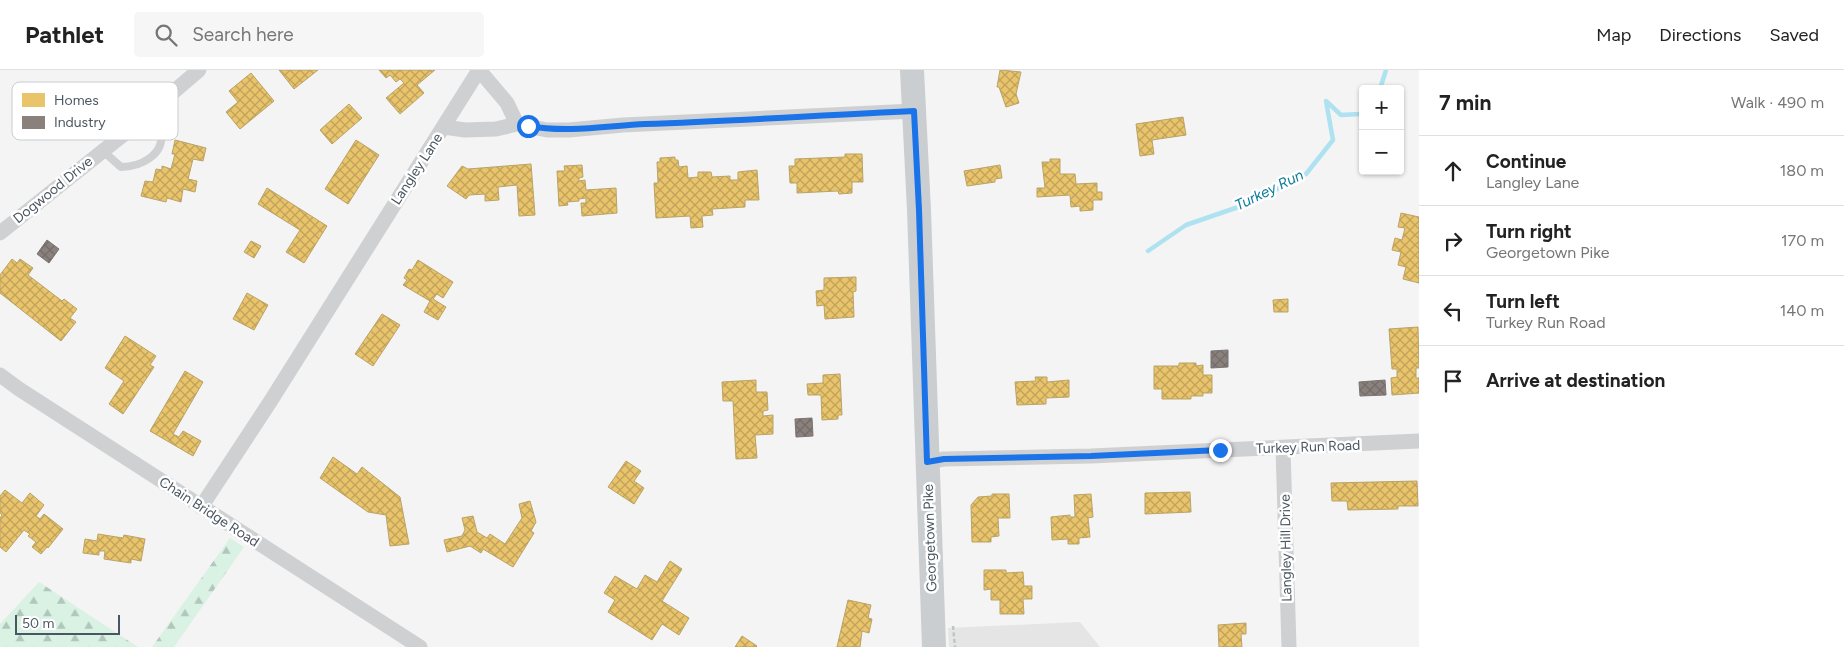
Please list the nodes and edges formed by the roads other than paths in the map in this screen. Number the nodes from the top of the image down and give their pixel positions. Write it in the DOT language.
graph roads {
  1 [pos="199,70"];
  2 [pos="479,70"];
  3 [pos="912,70"];
  4 [pos="178,88"];
  5 [pos="914,111"];
  6 [pos="517,124"];
  7 [pos="444,127"];
  8 [pos="115,140"];
  9 [pos="160,140"];
  10 [pos="103,150"];
  11 [pos="0,233"];
  12 [pos="0,375"];
  13 [pos="1419,441"];
  14 [pos="1283,448"];
  15 [pos="927,462"];
  16 [pos="201,507"];
  17 [pos="420,647"];
  18 [pos="934,647"];
  19 [pos="1289,647"];
  1 -- 4 [label="street, Dogwood Drive"];
  2 -- 6 [label="street"];
  2 -- 7 [label="street"];
  3 -- 5 [label="main road, Georgetown Pike"];
  5 -- 6 [label="street, Langley Lane"];
  5 -- 15 [label="main road, Georgetown Pike"];
  6 -- 7 [label="street, Langley Lane"];
  7 -- 16 [label="street, Langley Lane"];
  8 -- 10 [label="street, Dogwood Drive"];
  9 -- 10 [label="lane"];
  10 -- 11 [label="street, Dogwood Drive"];
  12 -- 16 [label="street, Chain Bridge Road"];
  13 -- 14 [label="street, Turkey Run Road"];
  14 -- 15 [label="street, Turkey Run Road"];
  14 -- 19 [label="street, Langley Hill Drive"];
  15 -- 18 [label="main road, Georgetown Pike"];
  16 -- 17 [label="street, Chain Bridge Road"];
}
